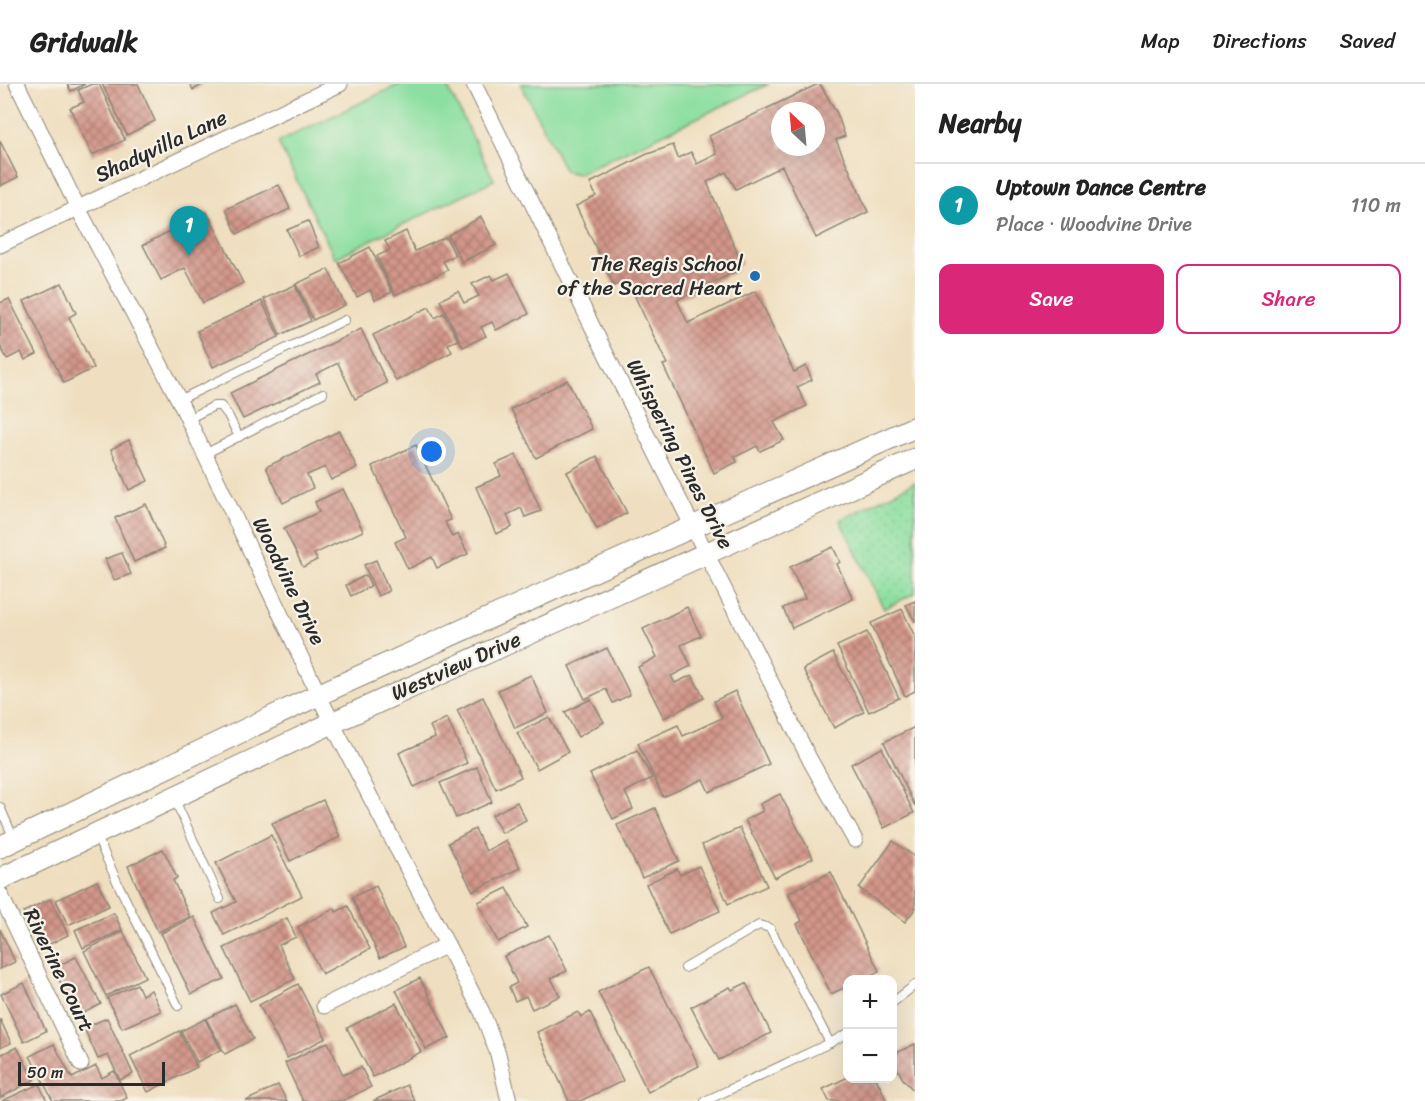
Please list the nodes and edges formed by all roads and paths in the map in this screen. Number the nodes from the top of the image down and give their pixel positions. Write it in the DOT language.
graph roads {
  1 [pos="17,84"];
  2 [pos="340,84"];
  3 [pos="474,84"];
  4 [pos="78,208"];
  5 [pos="0,245"];
  6 [pos="345,320"];
  7 [pos="323,393"];
  8 [pos="179,400"];
  9 [pos="188,419"];
  10 [pos="915,427"];
  11 [pos="239,437"];
  12 [pos="205,454"];
  13 [pos="915,459"];
  14 [pos="693,526"];
  15 [pos="707,554"];
  16 [pos="320,694"];
  17 [pos="332,723"];
  18 [pos="173,796"];
  19 [pos="0,807"];
  20 [pos="96,833"];
  21 [pos="855,840"];
  22 [pos="12,841"];
  23 [pos="33,863"];
  24 [pos="0,879"];
  25 [pos="0,894"];
  26 [pos="220,899"];
  27 [pos="447,945"];
  28 [pos="685,968"];
  29 [pos="915,985"];
  30 [pos="897,999"];
  31 [pos="178,1006"];
  32 [pos="324,1006"];
  33 [pos="843,1036"];
  34 [pos="830,1043"];
  35 [pos="81,1064"];
  36 [pos="509,1101"];
  37 [pos="705,1101"];
  1 -- 4 [label="street, Woodvine Drive"];
  2 -- 4 [label="street, Shadyvilla Lane"];
  3 -- 14 [label="street, Whispering Pines Drive"];
  4 -- 5 [label="street, Shadyvilla Lane"];
  4 -- 8 [label="street, Woodvine Drive"];
  6 -- 8 [label="lane"];
  7 -- 11 [label="lane"];
  8 -- 9 [label="street, Woodvine Drive"];
  9 -- 11 [label="lane"];
  9 -- 12 [label="street, Woodvine Drive"];
  10 -- 14 [label="main road, Westview Drive"];
  11 -- 12 [label="lane"];
  12 -- 16 [label="street, Woodvine Drive"];
  13 -- 15 [label="main road, Westview Drive"];
  14 -- 15 [label="street, Whispering Pines Drive"];
  14 -- 16 [label="main road, Westview Drive"];
  15 -- 17 [label="main road, Westview Drive"];
  15 -- 21 [label="street, Whispering Pines Drive"];
  16 -- 17 [label="street, Woodvine Drive"];
  16 -- 22 [label="main road, Westview Drive"];
  17 -- 18 [label="main road, Westview Drive"];
  17 -- 27 [label="street, Woodvine Drive"];
  18 -- 20 [label="main road, Westview Drive"];
  18 -- 26 [label="lane"];
  19 -- 22 [label="lane"];
  20 -- 23 [label="main road, Westview Drive"];
  20 -- 31 [label="lane"];
  22 -- 23 [label="main road"];
  23 -- 24 [label="main road, Westview Drive"];
  25 -- 35 [label="street, Riverine Court"];
  27 -- 32 [label="street"];
  27 -- 36 [label="street, Woodvine Drive"];
  28 -- 34 [label="lane"];
  29 -- 30 [label="lane"];
  33 -- 34 [label="lane"];
  34 -- 37 [label="lane"];
}
